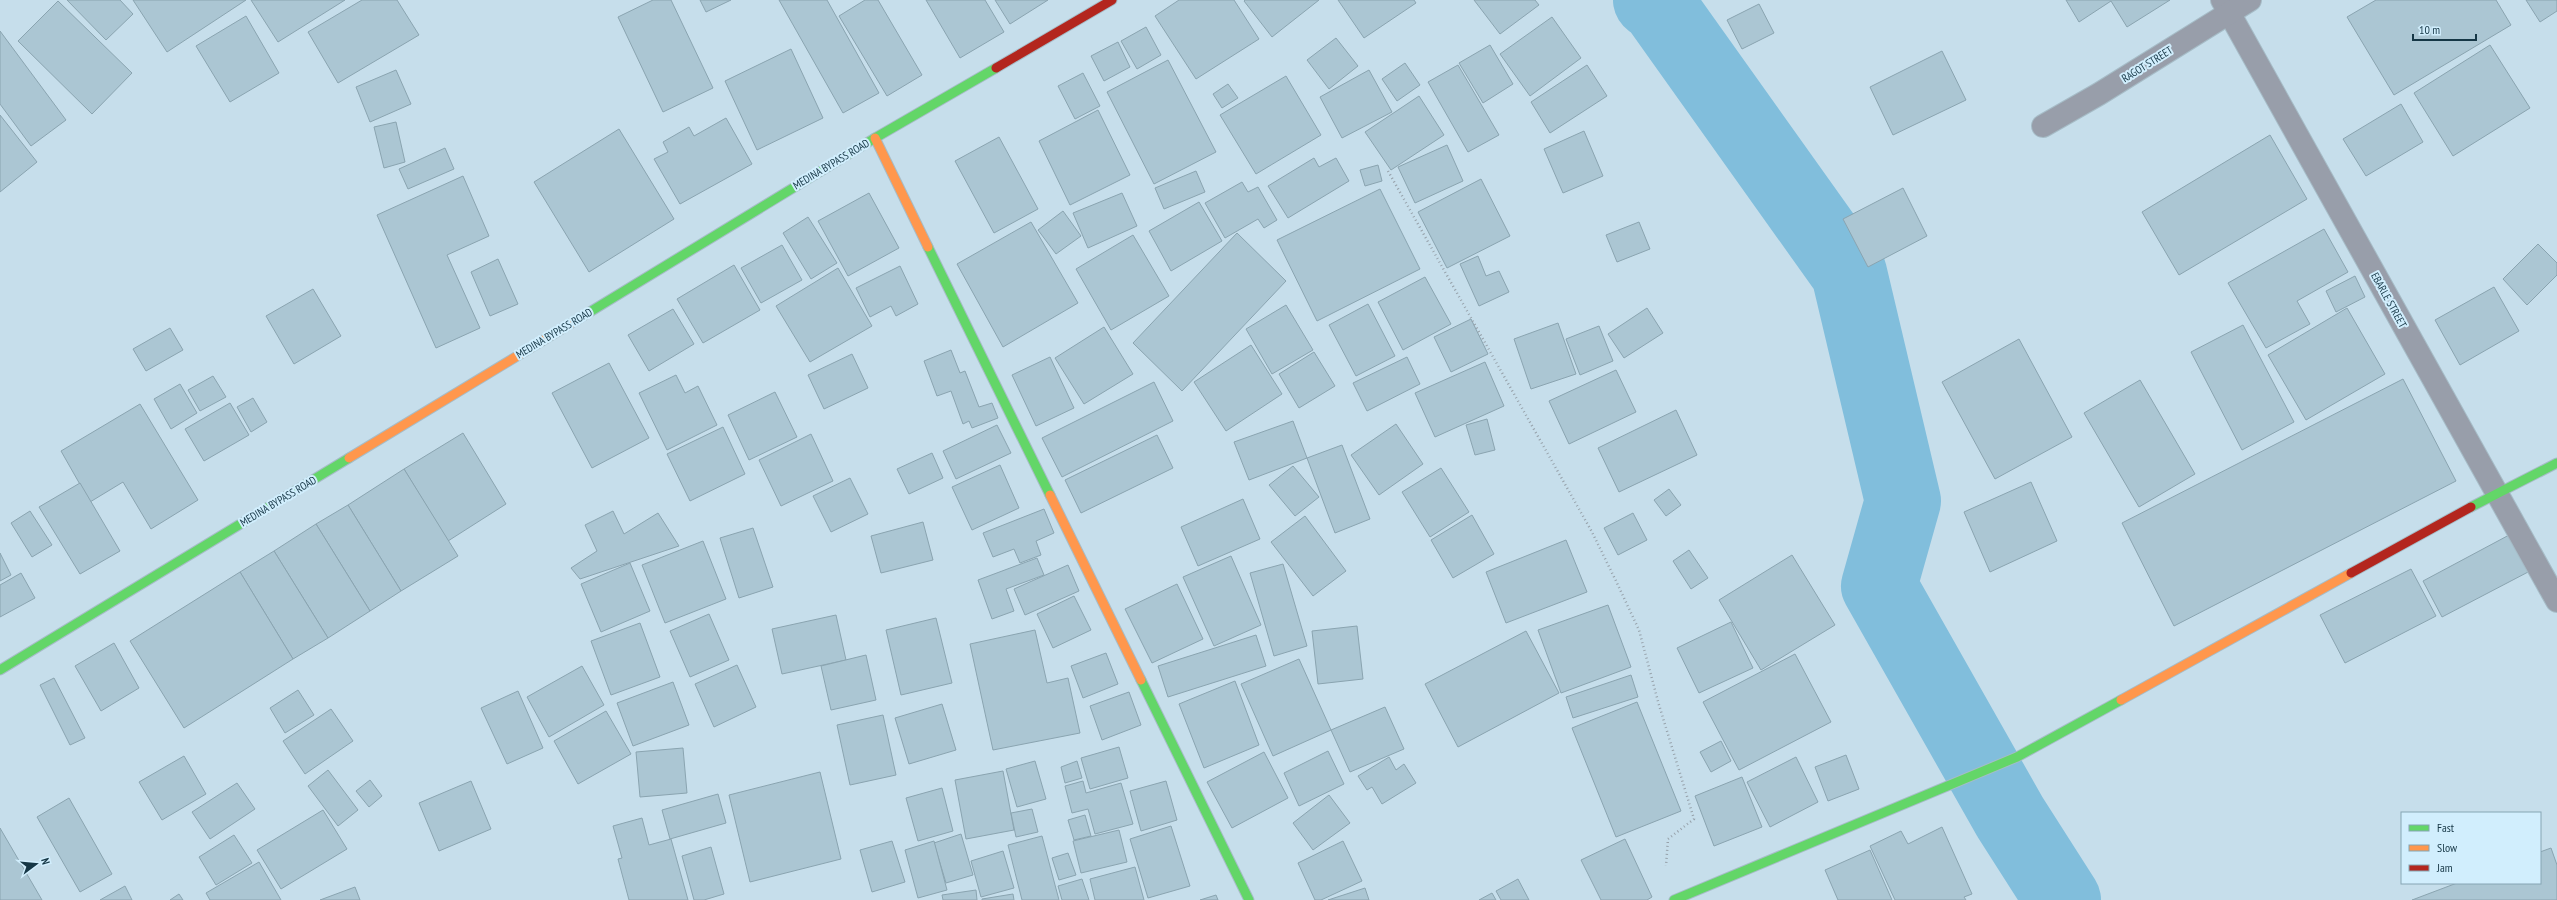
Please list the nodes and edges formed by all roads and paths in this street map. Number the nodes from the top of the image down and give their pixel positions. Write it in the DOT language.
graph roads {
  1 [pos="1112,0"];
  2 [pos="2250,0"];
  3 [pos="2226,6"];
  4 [pos="2043,126"];
  5 [pos="874,138"];
  6 [pos="1388,171"];
  7 [pos="2557,463"];
  8 [pos="2497,493"];
  9 [pos="2557,601"];
  10 [pos="0,670"];
  11 [pos="1666,870"];
  12 [pos="1249,900"];
  13 [pos="1674,900"];
  1 -- 5 [label="street, MEDINA BYPASS ROAD"];
  2 -- 3 [label="street, RAGOT STREET"];
  3 -- 4 [label="street, RAGOT STREET"];
  3 -- 8 [label="street, EBARLE STREET"];
  5 -- 10 [label="street, MEDINA BYPASS ROAD"];
  5 -- 12 [label="street"];
  6 -- 11 [label="path"];
  7 -- 8 [label="street"];
  8 -- 9 [label="street, EBARLE STREET"];
  8 -- 13 [label="street"];
}
